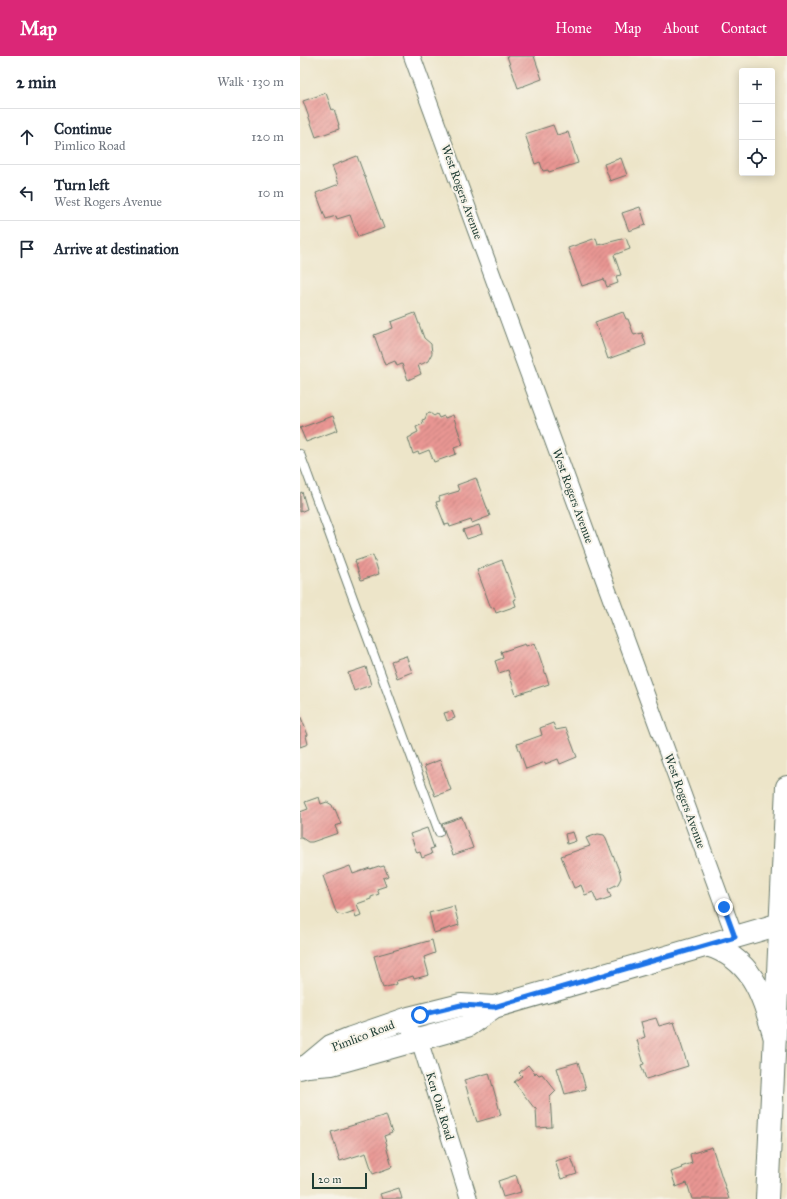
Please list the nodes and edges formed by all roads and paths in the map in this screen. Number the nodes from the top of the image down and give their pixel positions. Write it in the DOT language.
graph roads {
  1 [pos="412,56"];
  2 [pos="300,454"];
  3 [pos="787,787"];
  4 [pos="439,832"];
  5 [pos="784,923"];
  6 [pos="735,937"];
  7 [pos="707,945"];
  8 [pos="494,1007"];
  9 [pos="399,1023"];
  10 [pos="419,1039"];
  11 [pos="775,1039"];
  12 [pos="302,1060"];
  13 [pos="469,1199"];
  14 [pos="767,1199"];
  1 -- 6 [label="street, West Rogers Avenue"];
  2 -- 4 [label="lane"];
  3 -- 5 [label="street"];
  5 -- 6 [label="street, Pimlico Road"];
  5 -- 11 [label="street"];
  6 -- 7 [label="street, Pimlico Road"];
  7 -- 8 [label="street, Pimlico Road"];
  7 -- 11 [label="street"];
  8 -- 9 [label="street, Pimlico Road"];
  8 -- 10 [label="street, Pimlico Road"];
  9 -- 10 [label="street"];
  9 -- 12 [label="street, Pimlico Road"];
  10 -- 12 [label="street, Pimlico Road"];
  10 -- 13 [label="street, Ken Oak Road"];
  11 -- 14 [label="street"];
}
